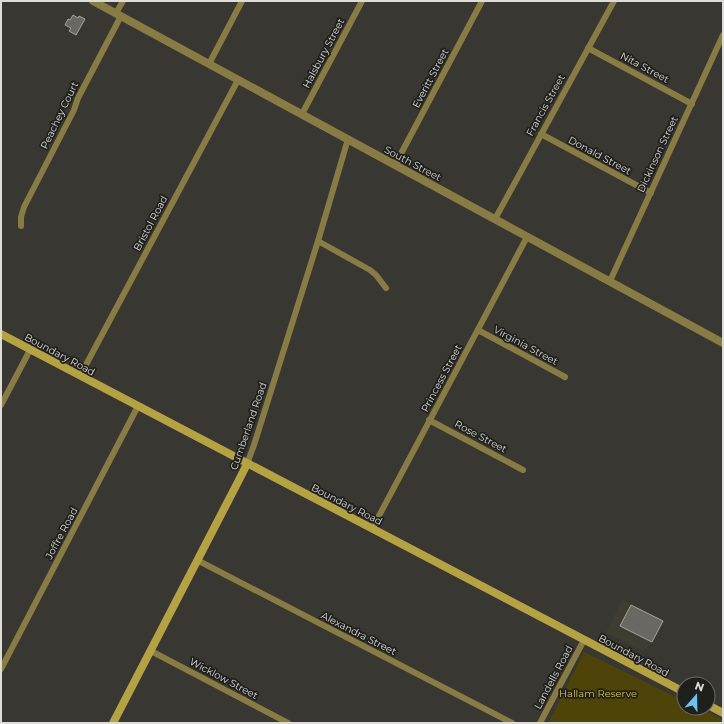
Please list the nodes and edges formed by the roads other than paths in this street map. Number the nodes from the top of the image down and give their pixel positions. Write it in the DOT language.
graph roads {
  1 [pos="93,1"];
  2 [pos="123,1"];
  3 [pos="242,1"];
  4 [pos="362,1"];
  5 [pos="482,1"];
  6 [pos="614,1"];
  7 [pos="119,15"];
  8 [pos="723,35"];
  9 [pos="588,48"];
  10 [pos="209,64"];
  11 [pos="238,80"];
  12 [pos="692,104"];
  13 [pos="302,114"];
  14 [pos="541,134"];
  15 [pos="348,139"];
  16 [pos="395,165"];
  17 [pos="650,193"];
  18 [pos="495,219"];
  19 [pos="20,226"];
  20 [pos="527,237"];
  21 [pos="318,241"];
  22 [pos="610,282"];
  23 [pos="386,288"];
  24 [pos="478,330"];
  25 [pos="1,334"];
  26 [pos="723,343"];
  27 [pos="30,350"];
  28 [pos="80,376"];
  29 [pos="565,377"];
  30 [pos="1,405"];
  31 [pos="138,406"];
  32 [pos="429,420"];
  33 [pos="247,464"];
  34 [pos="523,470"];
  35 [pos="372,529"];
  36 [pos="198,560"];
  37 [pos="584,640"];
  38 [pos="150,650"];
  39 [pos="1,668"];
  40 [pos="676,688"];
  41 [pos="113,723"];
  42 [pos="288,723"];
  43 [pos="512,723"];
  44 [pos="540,723"];
  1 -- 7 [label="street, South Street"];
  2 -- 7 [label="street, Peachey Court"];
  3 -- 10 [label="street"];
  4 -- 13 [label="street, Halsbury Street"];
  5 -- 16 [label="street, Everitt Street"];
  6 -- 9 [label="street, Francis Street"];
  7 -- 10 [label="street, South Street"];
  7 -- 19 [label="street, Peachey Court"];
  8 -- 12 [label="street, Dickinson Street"];
  9 -- 12 [label="street, Nita Street"];
  9 -- 14 [label="street, Francis Street"];
  10 -- 11 [label="street, South Street"];
  11 -- 13 [label="street, South Street"];
  11 -- 28 [label="street, Bristol Road"];
  12 -- 17 [label="street, Dickinson Street"];
  13 -- 15 [label="street, South Street"];
  14 -- 17 [label="street, Donald Street"];
  14 -- 18 [label="street, Francis Street"];
  15 -- 16 [label="street, South Street"];
  15 -- 21 [label="street, Cumberland Road"];
  16 -- 18 [label="street, South Street"];
  17 -- 22 [label="street, Dickinson Street"];
  18 -- 20 [label="street, South Street"];
  20 -- 22 [label="street, South Street"];
  20 -- 24 [label="street, Princess Street"];
  21 -- 23 [label="street"];
  21 -- 33 [label="street, Cumberland Road"];
  22 -- 26 [label="street, South Street"];
  24 -- 29 [label="street, Virginia Street"];
  24 -- 32 [label="street, Princess Street"];
  25 -- 27 [label="main road, Boundary Road"];
  27 -- 28 [label="main road, Boundary Road"];
  27 -- 30 [label="street"];
  28 -- 31 [label="main road, Boundary Road"];
  31 -- 33 [label="main road, Boundary Road"];
  31 -- 39 [label="street, Joffre Road"];
  32 -- 34 [label="street, Rose Street"];
  32 -- 35 [label="street, Princess Street"];
  33 -- 35 [label="main road, Boundary Road"];
  33 -- 36 [label="main road, Cumberland Road"];
  35 -- 37 [label="main road, Boundary Road"];
  36 -- 38 [label="main road, Cumberland Road"];
  36 -- 43 [label="street, Alexandra Street"];
  37 -- 40 [label="main road, Boundary Road"];
  37 -- 44 [label="street, Landells Road"];
  38 -- 41 [label="main road, Cumberland Road"];
  38 -- 42 [label="street, Wicklow Street"];
}
